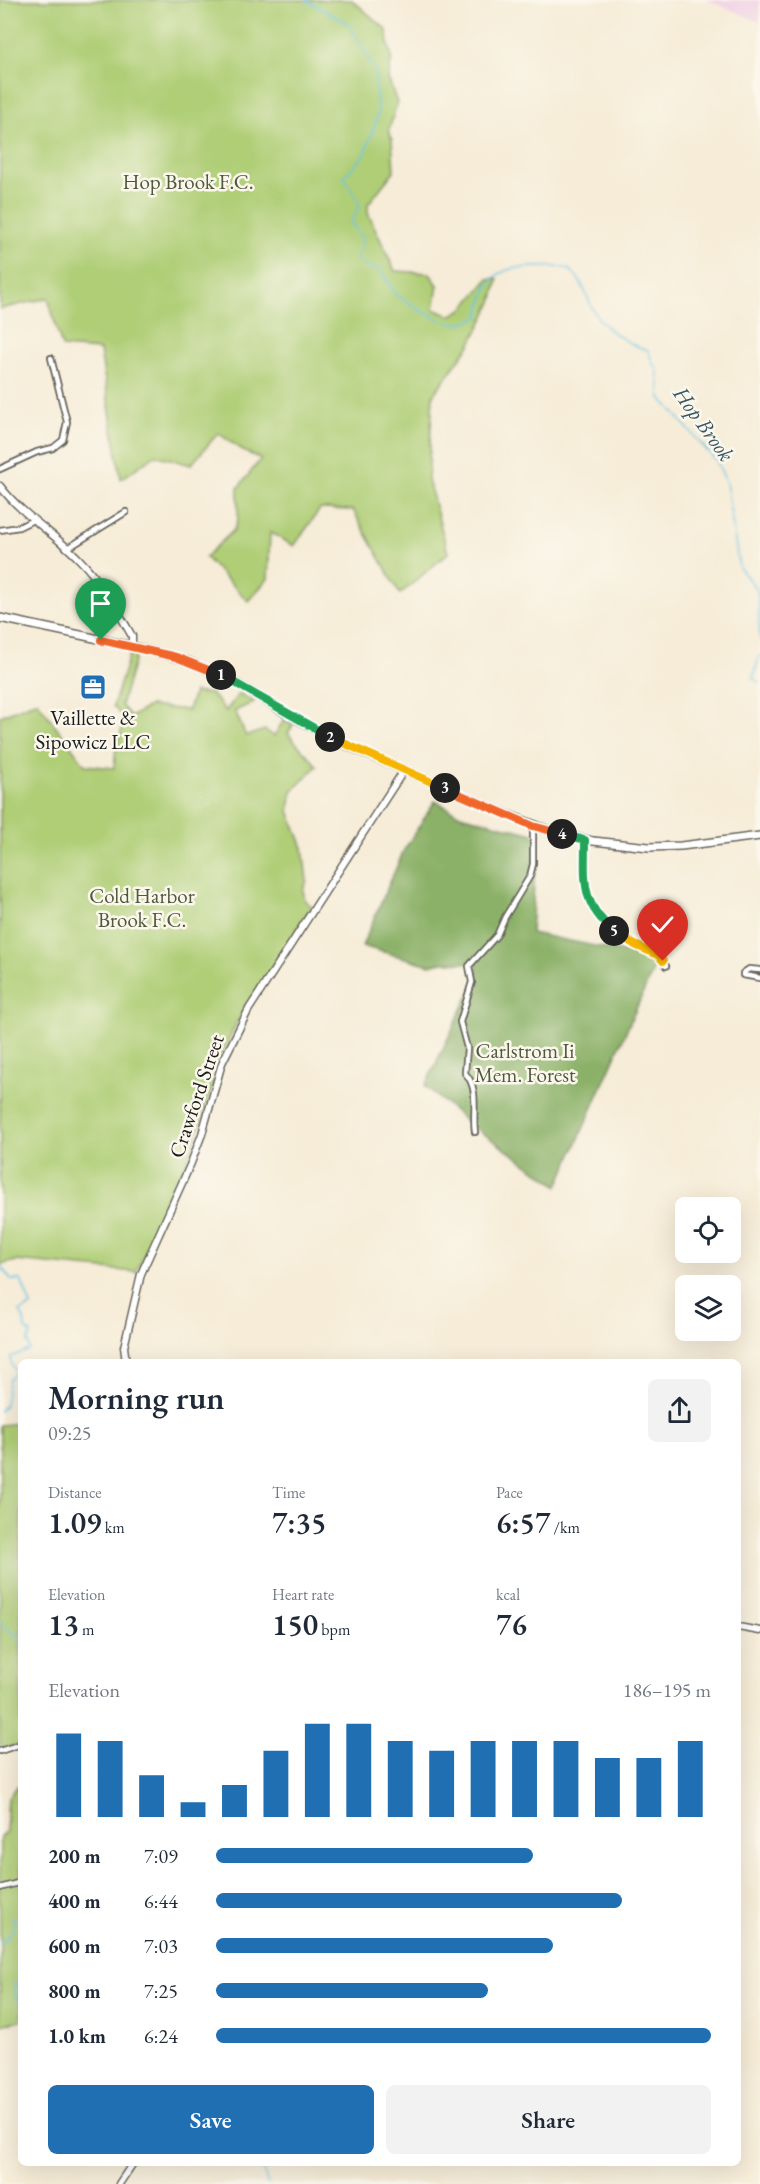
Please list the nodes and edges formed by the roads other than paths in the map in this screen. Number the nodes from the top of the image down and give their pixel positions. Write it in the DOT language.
graph roads {
  1 [pos="51,358"];
  2 [pos="0,469"];
  3 [pos="0,486"];
  4 [pos="126,512"];
  5 [pos="33,520"];
  6 [pos="0,530"];
  7 [pos="68,548"];
  8 [pos="0,618"];
  9 [pos="132,646"];
  10 [pos="404,770"];
  11 [pos="533,826"];
  12 [pos="760,836"];
  13 [pos="585,840"];
  14 [pos="666,966"];
  15 [pos="760,970"];
  16 [pos="760,978"];
  17 [pos="475,1132"];
  18 [pos="126,1359"];
  19 [pos="741,1628"];
  20 [pos="760,1631"];
  21 [pos="18,1745"];
  22 [pos="0,1751"];
  23 [pos="18,1883"];
  24 [pos="0,1888"];
  25 [pos="131,2166"];
  26 [pos="119,2184"];
  1 -- 2 [label="street"];
  3 -- 5 [label="street"];
  4 -- 7 [label="street"];
  5 -- 6 [label="street"];
  5 -- 7 [label="street"];
  7 -- 9 [label="street"];
  8 -- 9 [label="main road"];
  9 -- 10 [label="main road"];
  10 -- 11 [label="main road"];
  10 -- 18 [label="street, Crawford Street"];
  11 -- 13 [label="main road"];
  11 -- 17 [label="street"];
  12 -- 13 [label="main road"];
  13 -- 14 [label="street"];
  15 -- 16 [label="street"];
  19 -- 20 [label="street"];
  21 -- 22 [label="street"];
  23 -- 24 [label="street"];
  25 -- 26 [label="street"];
}
